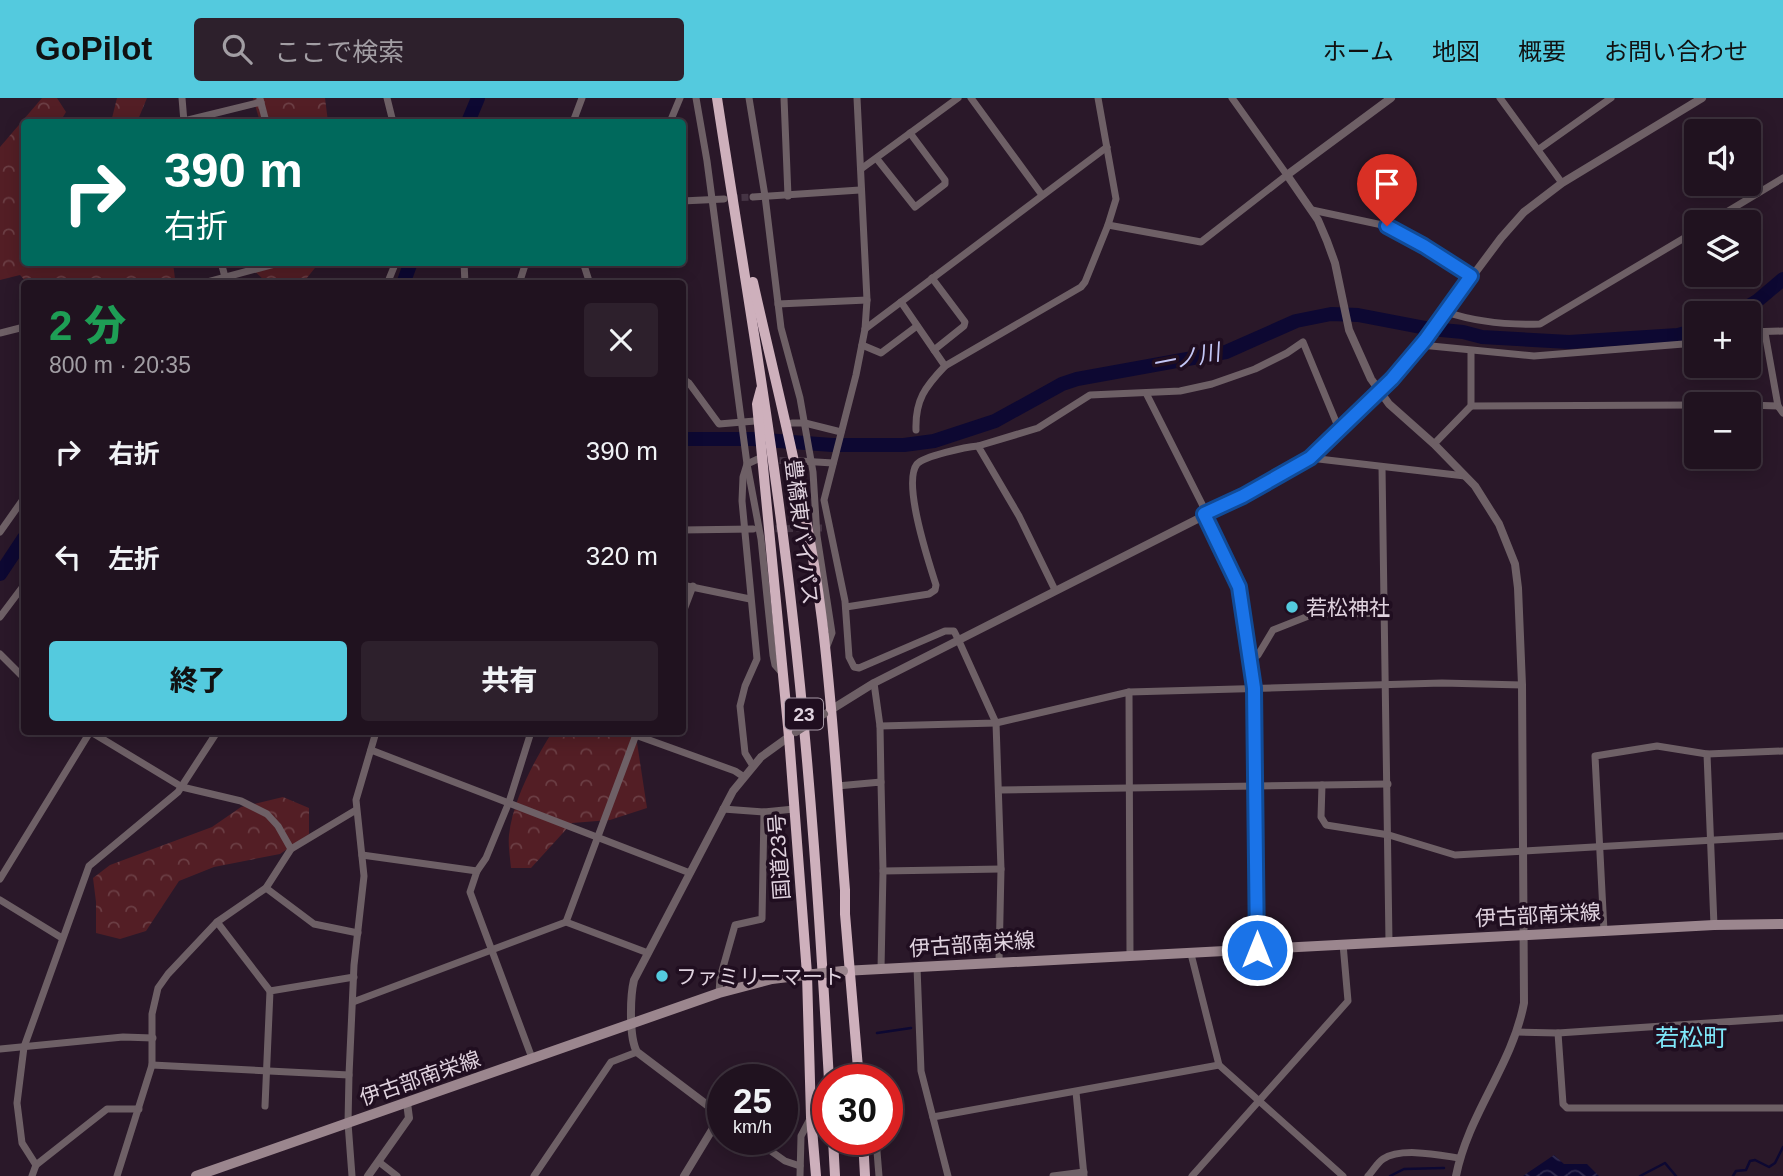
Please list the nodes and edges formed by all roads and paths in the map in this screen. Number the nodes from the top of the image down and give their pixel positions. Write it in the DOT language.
graph roads {
  1 [pos="182,98"];
  2 [pos="387,98"];
  3 [pos="582,98"];
  4 [pos="680,98"];
  5 [pos="696,98"];
  6 [pos="717,98"];
  7 [pos="750,98"];
  8 [pos="784,98"];
  9 [pos="857,98"];
  10 [pos="958,98"];
  11 [pos="971,98"];
  12 [pos="1098,98"];
  13 [pos="1232,98"];
  14 [pos="1391,98"];
  15 [pos="1500,98"];
  16 [pos="1611,98"];
  17 [pos="1702,98"];
  18 [pos="260,100"];
  19 [pos="184,119"];
  20 [pos="194,119"];
  21 [pos="265,119"];
  22 [pos="392,119"];
  23 [pos="574,119"];
  24 [pos="671,119"];
  25 [pos="910,133"];
  26 [pos="1107,147"];
  27 [pos="1539,149"];
  28 [pos="877,159"];
  29 [pos="861,169"];
  30 [pos="1287,175"];
  31 [pos="1783,178"];
  32 [pos="1562,183"];
  33 [pos="860,190"];
  34 [pos="1042,195"];
  35 [pos="728,196"];
  36 [pos="765,196"];
  37 [pos="788,196"];
  38 [pos="753,197"];
  39 [pos="712,199"];
  40 [pos="686,201"];
  41 [pos="1312,210"];
  42 [pos="1730,210"];
  43 [pos="1108,225"];
  44 [pos="1684,238"];
  45 [pos="222,266"];
  46 [pos="267,266"];
  47 [pos="1471,276"];
  48 [pos="225,277"];
  49 [pos="932,278"];
  50 [pos="214,280"];
  51 [pos="867,300"];
  52 [pos="901,302"];
  53 [pos="778,304"];
  54 [pos="1444,315"];
  55 [pos="918,326"];
  56 [pos="21,328"];
  57 [pos="865,329"];
  58 [pos="1783,331"];
  59 [pos="0,333"];
  60 [pos="1761,333"];
  61 [pos="1765,333"];
  62 [pos="1423,343"];
  63 [pos="1684,344"];
  64 [pos="862,345"];
  65 [pos="934,350"];
  66 [pos="1471,352"];
  67 [pos="945,366"];
  68 [pos="686,381"];
  69 [pos="1378,391"];
  70 [pos="1146,393"];
  71 [pos="1684,405"];
  72 [pos="1761,405"];
  73 [pos="1778,405"];
  74 [pos="1471,407"];
  75 [pos="1783,413"];
  76 [pos="761,424"];
  77 [pos="790,424"];
  78 [pos="742,425"];
  79 [pos="806,426"];
  80 [pos="916,429"];
  81 [pos="1339,429"];
  82 [pos="841,432"];
  83 [pos="1434,444"];
  84 [pos="978,446"];
  85 [pos="764,457"];
  86 [pos="1310,458"];
  87 [pos="797,459"];
  88 [pos="811,460"];
  89 [pos="834,461"];
  90 [pos="747,464"];
  91 [pos="1382,467"];
  92 [pos="1465,476"];
  93 [pos="21,502"];
  94 [pos="1204,514"];
  95 [pos="753,529"];
  96 [pos="686,530"];
  97 [pos="744,530"];
  98 [pos="0,532"];
  99 [pos="686,585"];
  100 [pos="693,586"];
  101 [pos="21,589"];
  102 [pos="1055,590"];
  103 [pos="750,599"];
  104 [pos="686,604"];
  105 [pos="846,607"];
  106 [pos="1385,613"];
  107 [pos="0,617"];
  108 [pos="958,639"];
  109 [pos="824,651"];
  110 [pos="0,654"];
  111 [pos="1250,659"];
  112 [pos="782,673"];
  113 [pos="21,675"];
  114 [pos="874,683"];
  115 [pos="1521,685"];
  116 [pos="1386,686"];
  117 [pos="1254,688"];
  118 [pos="1129,692"];
  119 [pos="828,712"];
  120 [pos="996,723"];
  121 [pos="880,726"];
  122 [pos="89,735"];
  123 [pos="96,735"];
  124 [pos="215,735"];
  125 [pos="375,735"];
  126 [pos="530,735"];
  127 [pos="632,735"];
  128 [pos="641,735"];
  129 [pos="792,735"];
  130 [pos="371,750"];
  131 [pos="1783,751"];
  132 [pos="1707,754"];
  133 [pos="753,766"];
  134 [pos="744,777"];
  135 [pos="881,782"];
  136 [pos="1388,784"];
  137 [pos="1256,785"];
  138 [pos="1322,785"];
  139 [pos="838,786"];
  140 [pos="182,787"];
  141 [pos="1130,787"];
  142 [pos="1000,790"];
  143 [pos="509,802"];
  144 [pos="723,809"];
  145 [pos="794,809"];
  146 [pos="356,810"];
  147 [pos="764,812"];
  148 [pos="1388,835"];
  149 [pos="597,836"];
  150 [pos="1783,836"];
  151 [pos="1710,842"];
  152 [pos="1599,847"];
  153 [pos="291,849"];
  154 [pos="1522,850"];
  155 [pos="362,855"];
  156 [pos="1001,870"];
  157 [pos="477,871"];
  158 [pos="883,871"];
  159 [pos="690,873"];
  160 [pos="0,879"];
  161 [pos="266,888"];
  162 [pos="0,901"];
  163 [pos="217,922"];
  164 [pos="566,922"];
  165 [pos="1783,924"];
  166 [pos="1714,925"];
  167 [pos="1604,931"];
  168 [pos="358,933"];
  169 [pos="1524,935"];
  170 [pos="62,939"];
  171 [pos="1389,942"];
  172 [pos="1343,944"];
  173 [pos="1257,950"];
  174 [pos="491,951"];
  175 [pos="648,953"];
  176 [pos="1191,954"];
  177 [pos="1130,956"];
  178 [pos="999,961"];
  179 [pos="917,967"];
  180 [pos="881,969"];
  181 [pos="846,971"];
  182 [pos="815,974"];
  183 [pos="354,976"];
  184 [pos="270,991"];
  185 [pos="719,993"];
  186 [pos="353,1002"];
  187 [pos="1783,1018"];
  188 [pos="633,1023"];
  189 [pos="1517,1031"];
  190 [pos="1558,1032"];
  191 [pos="153,1038"];
  192 [pos="24,1047"];
  193 [pos="0,1049"];
  194 [pos="637,1052"];
  195 [pos="533,1058"];
  196 [pos="827,1064"];
  197 [pos="857,1064"];
  198 [pos="152,1065"];
  199 [pos="1219,1065"];
  200 [pos="265,1070"];
  201 [pos="349,1075"];
  202 [pos="1076,1091"];
  203 [pos="1258,1102"];
  204 [pos="407,1103"];
  205 [pos="707,1105"];
  206 [pos="265,1106"];
  207 [pos="1783,1108"];
  208 [pos="139,1109"];
  209 [pos="811,1117"];
  210 [pos="933,1117"];
  211 [pos="348,1123"];
  212 [pos="707,1140"];
  213 [pos="777,1155"];
  214 [pos="834,1155"];
  215 [pos="864,1155"];
  216 [pos="877,1155"];
  217 [pos="1460,1158"];
  218 [pos="379,1162"];
  219 [pos="36,1165"];
  220 [pos="800,1166"];
  221 [pos="1084,1174"];
  222 [pos="32,1176"];
  223 [pos="117,1176"];
  224 [pos="196,1176"];
  225 [pos="352,1176"];
  226 [pos="368,1176"];
  227 [pos="397,1176"];
  228 [pos="534,1176"];
  229 [pos="684,1176"];
  230 [pos="800,1176"];
  231 [pos="816,1176"];
  232 [pos="835,1176"];
  233 [pos="865,1176"];
  234 [pos="879,1176"];
  235 [pos="948,1176"];
  236 [pos="1053,1176"];
  237 [pos="1192,1176"];
  238 [pos="1343,1176"];
  239 [pos="1368,1176"];
  240 [pos="1456,1176"];
  1 -- 19 [label="street"];
  2 -- 22 [label="street"];
  3 -- 23 [label="street"];
  4 -- 24 [label="street"];
  5 -- 39 [label="street"];
  6 -- 35 [label="highway, 23"];
  7 -- 36 [label="street"];
  8 -- 37 [label="street"];
  9 -- 29 [label="street"];
  10 -- 25 [label="street"];
  11 -- 34 [label="street"];
  12 -- 26 [label="street"];
  13 -- 30 [label="street"];
  14 -- 30 [label="street"];
  15 -- 27 [label="street"];
  16 -- 27 [label="street"];
  17 -- 32 [label="street"];
  18 -- 20 [label="street"];
  18 -- 21 [label="street"];
  25 -- 28 [label="street"];
  25 -- 28 [label="street"];
  26 -- 34 [label="street"];
  26 -- 43 [label="street"];
  27 -- 32 [label="street"];
  28 -- 29 [label="street"];
  29 -- 33 [label="street"];
  30 -- 41 [label="street"];
  30 -- 43 [label="street"];
  31 -- 42 [label="street"];
  32 -- 47 [label="street"];
  33 -- 37 [label="street"];
  33 -- 51 [label="street"];
  34 -- 49 [label="street"];
  35 -- 39 [label="street"];
  35 -- 76 [label="highway, 23"];
  35 -- 77 [label="highway, 23"];
  36 -- 37 [label="street"];
  36 -- 38 [label="street"];
  36 -- 53 [label="street"];
  39 -- 40 [label="street"];
  39 -- 78 [label="street"];
  41 -- 47 [label="street"];
  41 -- 69 [label="street"];
  43 -- 67 [label="street"];
  44 -- 54 [label="street"];
  45 -- 48 [label="street"];
  46 -- 48 [label="street"];
  47 -- 54 [label="street"];
  48 -- 50 [label="street"];
  49 -- 52 [label="street"];
  49 -- 65 [label="street"];
  51 -- 53 [label="street"];
  51 -- 57 [label="street"];
  52 -- 55 [label="street"];
  52 -- 57 [label="street"];
  53 -- 79 [label="street"];
  54 -- 62 [label="street"];
  55 -- 64 [label="street"];
  55 -- 65 [label="street"];
  56 -- 59 [label="street"];
  57 -- 64 [label="street"];
  58 -- 61 [label="street"];
  60 -- 61 [label="street"];
  61 -- 73 [label="street"];
  62 -- 66 [label="street"];
  62 -- 69 [label="street"];
  63 -- 66 [label="street"];
  64 -- 82 [label="street"];
  65 -- 67 [label="street"];
  66 -- 74 [label="street"];
  67 -- 80 [label="street"];
  68 -- 78 [label="street"];
  69 -- 81 [label="street"];
  69 -- 83 [label="street"];
  70 -- 81 [label="street"];
  70 -- 84 [label="street"];
  70 -- 94 [label="street"];
  71 -- 74 [label="street"];
  72 -- 73 [label="street"];
  73 -- 75 [label="street"];
  74 -- 83 [label="street"];
  76 -- 78 [label="street"];
  76 -- 85 [label="highway, 23"];
  77 -- 79 [label="street"];
  77 -- 87 [label="highway, 23"];
  78 -- 90 [label="street"];
  79 -- 82 [label="street"];
  79 -- 88 [label="street"];
  81 -- 86 [label="street"];
  82 -- 89 [label="street"];
  83 -- 92 [label="street"];
  84 -- 102 [label="street"];
  84 -- 105 [label="street"];
  85 -- 90 [label="street"];
  85 -- 112 [label="highway, 23"];
  85 -- 182 [label="highway, 豊橋東バイパス / 23"];
  86 -- 91 [label="street"];
  86 -- 94 [label="street"];
  87 -- 88 [label="street"];
  87 -- 109 [label="highway, 23"];
  88 -- 89 [label="street"];
  88 -- 109 [label="street"];
  89 -- 105 [label="street"];
  90 -- 97 [label="street"];
  90 -- 112 [label="street"];
  91 -- 92 [label="street"];
  91 -- 106 [label="street"];
  92 -- 115 [label="street"];
  93 -- 98 [label="street"];
  94 -- 102 [label="street"];
  94 -- 111 [label="street"];
  95 -- 97 [label="street"];
  96 -- 97 [label="street"];
  97 -- 103 [label="street"];
  99 -- 100 [label="street"];
  100 -- 103 [label="street"];
  100 -- 104 [label="street"];
  101 -- 107 [label="street"];
  102 -- 108 [label="street"];
  103 -- 133 [label="street"];
  105 -- 108 [label="street"];
  106 -- 111 [label="street"];
  106 -- 116 [label="street"];
  108 -- 114 [label="street"];
  108 -- 120 [label="street"];
  109 -- 119 [label="highway, 23"];
  110 -- 113 [label="street"];
  111 -- 117 [label="street"];
  112 -- 129 [label="highway, 23"];
  114 -- 119 [label="street"];
  114 -- 121 [label="street"];
  115 -- 116 [label="street"];
  115 -- 154 [label="street"];
  116 -- 117 [label="street"];
  116 -- 136 [label="street"];
  117 -- 118 [label="street"];
  117 -- 137 [label="street"];
  118 -- 120 [label="street"];
  118 -- 141 [label="street"];
  119 -- 129 [label="street, bridge"];
  119 -- 139 [label="highway, 23"];
  120 -- 121 [label="street"];
  120 -- 142 [label="street"];
  121 -- 135 [label="street"];
  122 -- 160 [label="street"];
  123 -- 140 [label="street"];
  124 -- 140 [label="street"];
  125 -- 130 [label="street"];
  126 -- 143 [label="street"];
  127 -- 149 [label="street"];
  128 -- 134 [label="street"];
  129 -- 133 [label="street"];
  129 -- 145 [label="highway, 国道23号 / 23"];
  130 -- 143 [label="street"];
  130 -- 146 [label="street"];
  131 -- 132 [label="street"];
  132 -- 151 [label="street"];
  132 -- 152 [label="street"];
  133 -- 134 [label="street"];
  134 -- 144 [label="street"];
  135 -- 139 [label="street"];
  135 -- 158 [label="street"];
  136 -- 138 [label="street"];
  136 -- 148 [label="street"];
  137 -- 138 [label="street"];
  137 -- 141 [label="street"];
  137 -- 173 [label="street"];
  138 -- 148 [label="street"];
  139 -- 181 [label="highway, 23"];
  140 -- 153 [label="street"];
  140 -- 170 [label="street"];
  141 -- 142 [label="street"];
  141 -- 177 [label="street"];
  142 -- 156 [label="street"];
  143 -- 149 [label="street"];
  143 -- 157 [label="street"];
  144 -- 147 [label="street"];
  144 -- 159 [label="street"];
  145 -- 147 [label="street"];
  145 -- 182 [label="highway, 国道23号 / 23"];
  146 -- 153 [label="street"];
  146 -- 155 [label="street"];
  147 -- 185 [label="street"];
  148 -- 154 [label="street"];
  148 -- 171 [label="street"];
  149 -- 159 [label="street"];
  149 -- 164 [label="street"];
  150 -- 151 [label="street"];
  151 -- 152 [label="street"];
  151 -- 166 [label="street"];
  152 -- 154 [label="street"];
  152 -- 167 [label="street"];
  153 -- 161 [label="street"];
  154 -- 169 [label="street"];
  155 -- 157 [label="street"];
  155 -- 168 [label="street"];
  156 -- 158 [label="street"];
  156 -- 178 [label="street"];
  157 -- 174 [label="street"];
  158 -- 180 [label="street"];
  159 -- 175 [label="street"];
  161 -- 163 [label="street"];
  161 -- 168 [label="street"];
  162 -- 170 [label="street"];
  163 -- 184 [label="street"];
  163 -- 191 [label="street"];
  164 -- 174 [label="street"];
  164 -- 175 [label="street"];
  165 -- 166 [label="main road, 伊古部南栄線"];
  166 -- 167 [label="main road, 伊古部南栄線"];
  167 -- 169 [label="main road, 伊古部南栄線"];
  168 -- 183 [label="street"];
  169 -- 171 [label="main road, 伊古部南栄線"];
  169 -- 189 [label="street"];
  170 -- 192 [label="street"];
  171 -- 172 [label="main road, 伊古部南栄線"];
  172 -- 173 [label="main road, 伊古部南栄線"];
  172 -- 203 [label="street"];
  173 -- 176 [label="main road, 伊古部南栄線"];
  174 -- 186 [label="street"];
  174 -- 195 [label="street"];
  175 -- 188 [label="street"];
  176 -- 177 [label="main road, 伊古部南栄線"];
  176 -- 199 [label="street"];
  177 -- 178 [label="main road, 伊古部南栄線"];
  178 -- 179 [label="main road, 伊古部南栄線"];
  179 -- 180 [label="main road, 伊古部南栄線"];
  179 -- 210 [label="street"];
  180 -- 181 [label="main road, 伊古部南栄線"];
  181 -- 182 [label="main road, 伊古部南栄線, bridge"];
  181 -- 197 [label="highway, 23"];
  182 -- 185 [label="main road, 伊古部南栄線"];
  182 -- 196 [label="highway, 23"];
  182 -- 209 [label="highway, 23"];
  183 -- 184 [label="street"];
  183 -- 186 [label="street"];
  184 -- 200 [label="street"];
  185 -- 188 [label="main road, 伊古部南栄線"];
  186 -- 201 [label="street"];
  187 -- 190 [label="street"];
  188 -- 194 [label="street"];
  188 -- 195 [label="main road, 伊古部南栄線"];
  189 -- 190 [label="street"];
  189 -- 217 [label="street"];
  190 -- 207 [label="street"];
  191 -- 192 [label="street"];
  191 -- 198 [label="street"];
  192 -- 193 [label="street"];
  192 -- 219 [label="street"];
  194 -- 205 [label="street"];
  194 -- 228 [label="street"];
  195 -- 204 [label="main road, 伊古部南栄線"];
  198 -- 200 [label="street"];
  198 -- 208 [label="street"];
  199 -- 202 [label="street"];
  199 -- 203 [label="street"];
  200 -- 201 [label="street"];
  200 -- 206 [label="street"];
  201 -- 211 [label="street"];
  202 -- 210 [label="street"];
  202 -- 221 [label="street"];
  203 -- 237 [label="street"];
  203 -- 238 [label="street"];
  204 -- 211 [label="main road, 伊古部南栄線"];
  204 -- 218 [label="street"];
  208 -- 219 [label="street"];
  208 -- 223 [label="street"];
  209 -- 220 [label="street"];
  209 -- 231 [label="highway, 23"];
  210 -- 235 [label="street"];
  211 -- 224 [label="main road, 伊古部南栄線"];
  211 -- 225 [label="street"];
  212 -- 229 [label="street"];
  213 -- 220 [label="street"];
  214 -- 232 [label="highway"];
  215 -- 233 [label="highway"];
  216 -- 234 [label="street"];
  217 -- 239 [label="street"];
  217 -- 240 [label="street"];
  218 -- 226 [label="street"];
  218 -- 227 [label="street"];
  219 -- 222 [label="street"];
  220 -- 230 [label="street"];
  221 -- 236 [label="street"];
}
